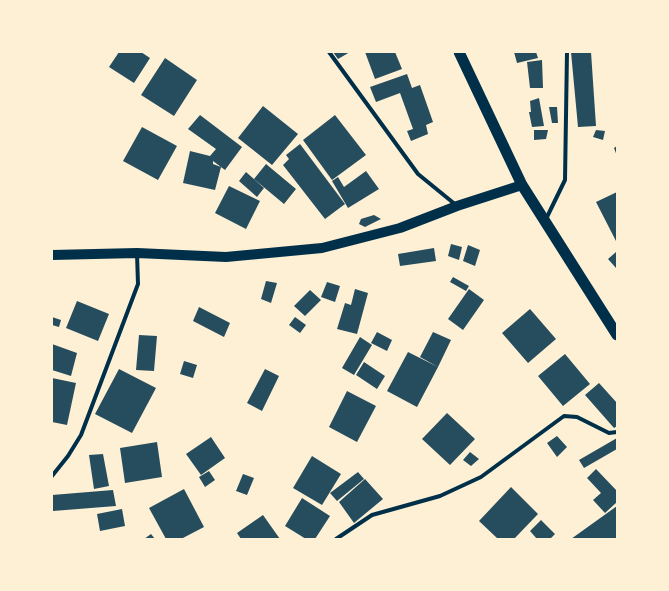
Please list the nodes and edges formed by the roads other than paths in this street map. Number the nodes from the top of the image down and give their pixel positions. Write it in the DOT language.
graph roads {
  1 [pos="329,52"];
  2 [pos="459,52"];
  3 [pos="568,52"];
  4 [pos="522,185"];
  5 [pos="457,206"];
  6 [pos="545,222"];
  7 [pos="136,253"];
  8 [pos="52,255"];
  9 [pos="617,335"];
  10 [pos="617,432"];
  11 [pos="52,476"];
  12 [pos="336,539"];
  1 -- 5 [label="street"];
  2 -- 4 [label="highway"];
  3 -- 6 [label="street"];
  4 -- 5 [label="main road"];
  4 -- 6 [label="highway"];
  5 -- 7 [label="main road"];
  6 -- 9 [label="highway"];
  7 -- 8 [label="main road"];
  7 -- 11 [label="street"];
  10 -- 12 [label="street"];
}
